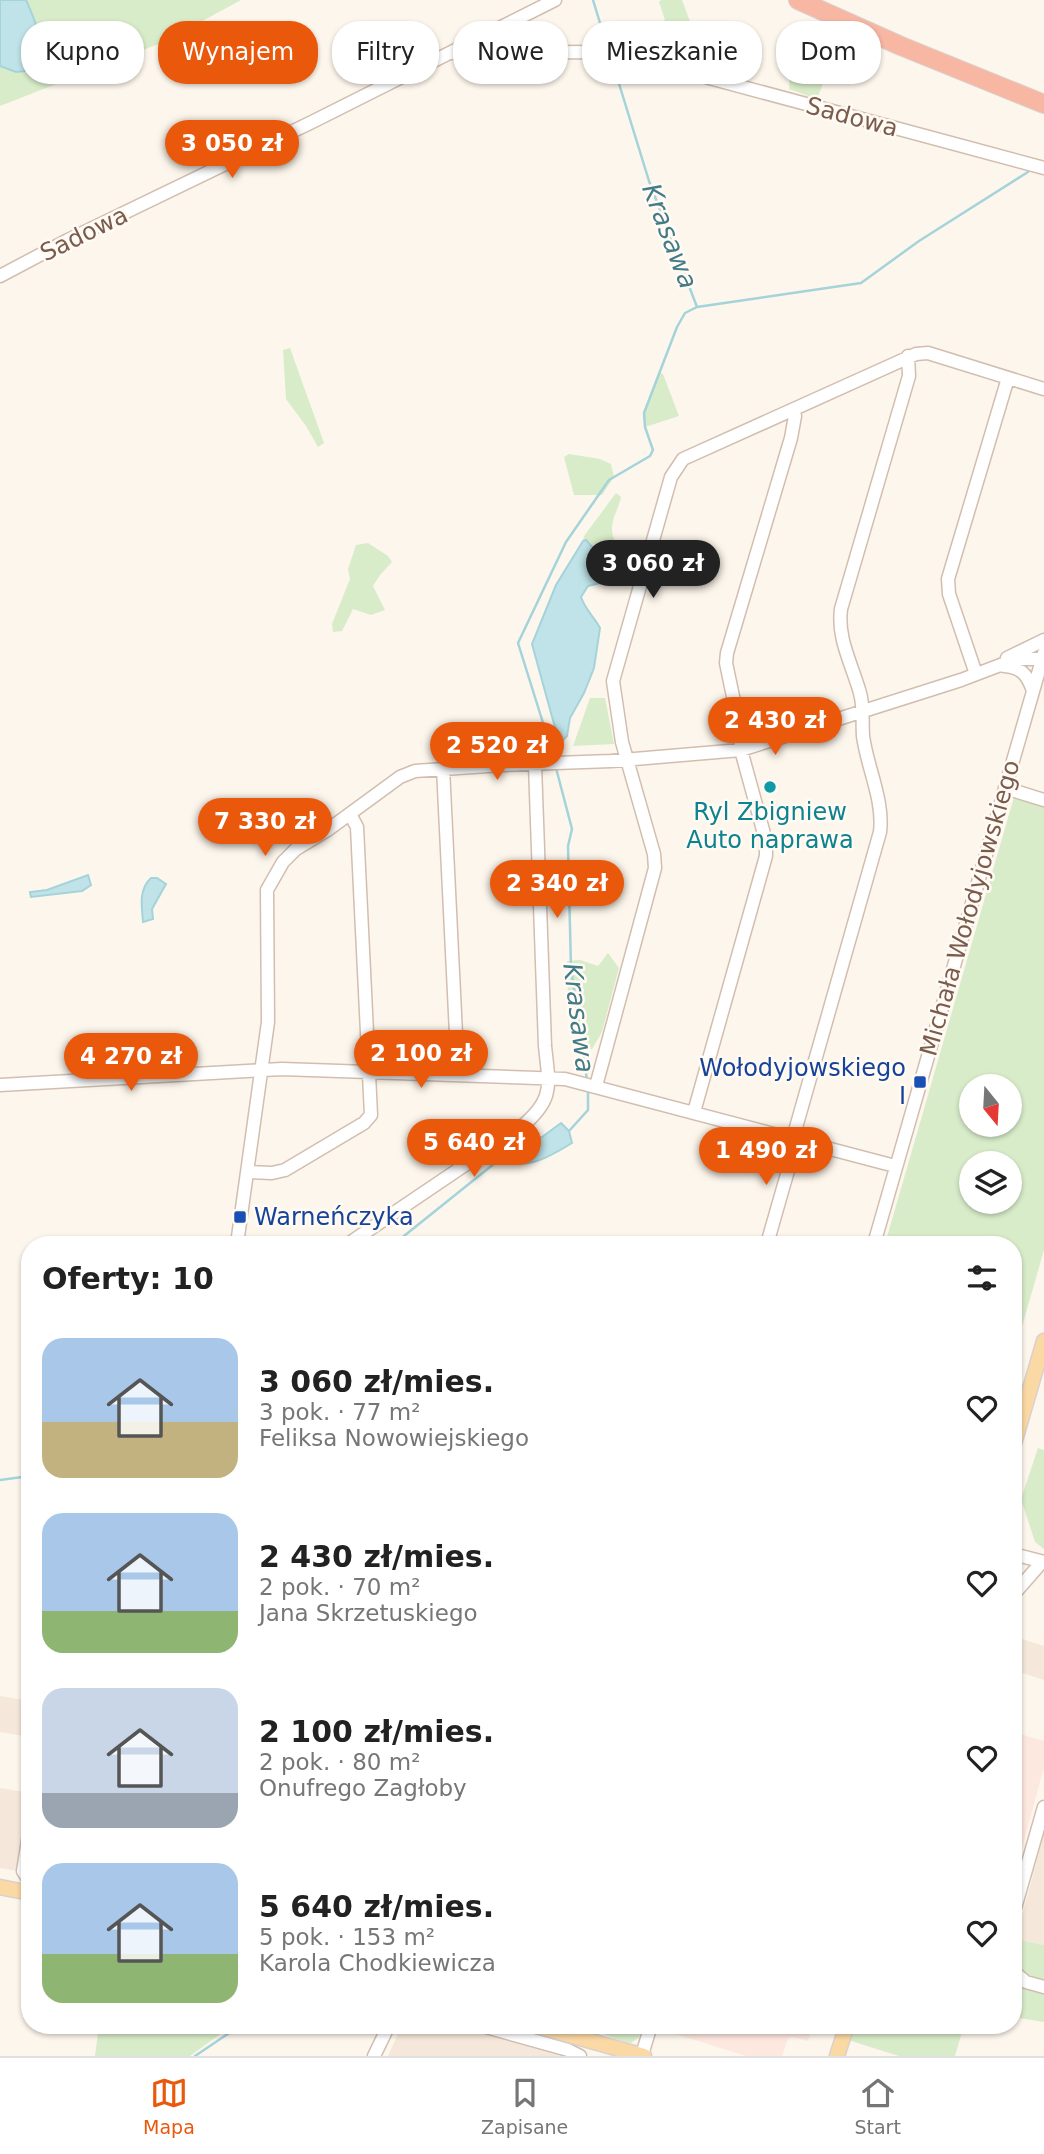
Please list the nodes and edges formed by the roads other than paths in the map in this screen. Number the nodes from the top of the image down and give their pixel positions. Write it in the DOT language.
graph roads {
  1 [pos="555,0"];
  2 [pos="798,0"];
  3 [pos="513,21"];
  4 [pos="453,51"];
  5 [pos="568,52"];
  6 [pos="448,53"];
  7 [pos="453,53"];
  8 [pos="1044,104"];
  9 [pos="1044,168"];
  10 [pos="0,276"];
  11 [pos="908,356"];
  12 [pos="1008,378"];
  13 [pos="1044,389"];
  14 [pos="792,410"];
  15 [pos="1044,640"];
  16 [pos="1043,656"];
  17 [pos="994,667"];
  18 [pos="976,674"];
  19 [pos="1032,691"];
  20 [pos="863,711"];
  21 [pos="741,750"];
  22 [pos="627,760"];
  23 [pos="535,765"];
  24 [pos="443,768"];
  25 [pos="1004,788"];
  26 [pos="1044,800"];
  27 [pos="350,814"];
  28 [pos="261,1069"];
  29 [pos="369,1072"];
  30 [pos="458,1075"];
  31 [pos="550,1078"];
  32 [pos="591,1084"];
  33 [pos="0,1085"];
  34 [pos="694,1112"];
  35 [pos="795,1139"];
  36 [pos="895,1166"];
  37 [pos="247,1172"];
  38 [pos="238,1236"];
  39 [pos="360,1236"];
  40 [pos="769,1236"];
  41 [pos="876,1236"];
  42 [pos="1044,1340"];
  43 [pos="1022,1416"];
  44 [pos="1022,1556"];
  45 [pos="1043,1562"];
  46 [pos="1022,1585"];
  47 [pos="1044,1807"];
  48 [pos="1022,1884"];
  49 [pos="0,1887"];
  50 [pos="21,1891"];
  51 [pos="1022,1978"];
  52 [pos="1044,1987"];
  53 [pos="385,2034"];
  54 [pos="511,2034"];
  55 [pos="557,2034"];
  56 [pos="649,2034"];
  57 [pos="844,2034"];
  58 [pos="596,2049"];
  59 [pos="374,2056"];
  60 [pos="580,2056"];
  61 [pos="643,2056"];
  62 [pos="837,2056"];
  1 -- 3 [label="street"];
  2 -- 8 [label="highway"];
  4 -- 6 [label="street"];
  5 -- 9 [label="street, Sadowa"];
  6 -- 7 [label="street, Sadowa"];
  6 -- 10 [label="street, Sadowa"];
  11 -- 12 [label="street"];
  11 -- 14 [label="street"];
  11 -- 20 [label="street"];
  12 -- 13 [label="street"];
  12 -- 18 [label="street"];
  14 -- 21 [label="street"];
  14 -- 22 [label="street"];
  15 -- 17 [label="street"];
  16 -- 17 [label="street"];
  16 -- 19 [label="street, Michała Wołodyjowskiego"];
  17 -- 18 [label="street"];
  17 -- 19 [label="street"];
  18 -- 20 [label="street"];
  19 -- 25 [label="street, Michała Wołodyjowskiego"];
  20 -- 21 [label="street"];
  20 -- 35 [label="street"];
  21 -- 22 [label="street"];
  21 -- 34 [label="street"];
  22 -- 23 [label="street"];
  22 -- 32 [label="street"];
  23 -- 24 [label="street"];
  23 -- 31 [label="street"];
  24 -- 27 [label="street"];
  24 -- 30 [label="street"];
  25 -- 26 [label="street"];
  25 -- 36 [label="street, Michała Wołodyjowskiego"];
  27 -- 28 [label="street"];
  27 -- 29 [label="street"];
  28 -- 29 [label="street"];
  28 -- 33 [label="street"];
  28 -- 37 [label="street"];
  29 -- 30 [label="street"];
  29 -- 37 [label="street"];
  30 -- 31 [label="street"];
  31 -- 32 [label="street"];
  31 -- 39 [label="street"];
  32 -- 34 [label="street"];
  34 -- 35 [label="street"];
  35 -- 36 [label="street"];
  35 -- 40 [label="street"];
  36 -- 41 [label="street, Michała Wołodyjowskiego"];
  37 -- 38 [label="street"];
  42 -- 43 [label="main road"];
  44 -- 45 [label="street"];
  45 -- 46 [label="street"];
  47 -- 48 [label="street"];
  49 -- 50 [label="main road"];
  51 -- 52 [label="street"];
  53 -- 59 [label="street"];
  54 -- 60 [label="street"];
  55 -- 58 [label="main road"];
  56 -- 61 [label="street"];
  57 -- 62 [label="main road"];
  58 -- 61 [label="main road"];
}
